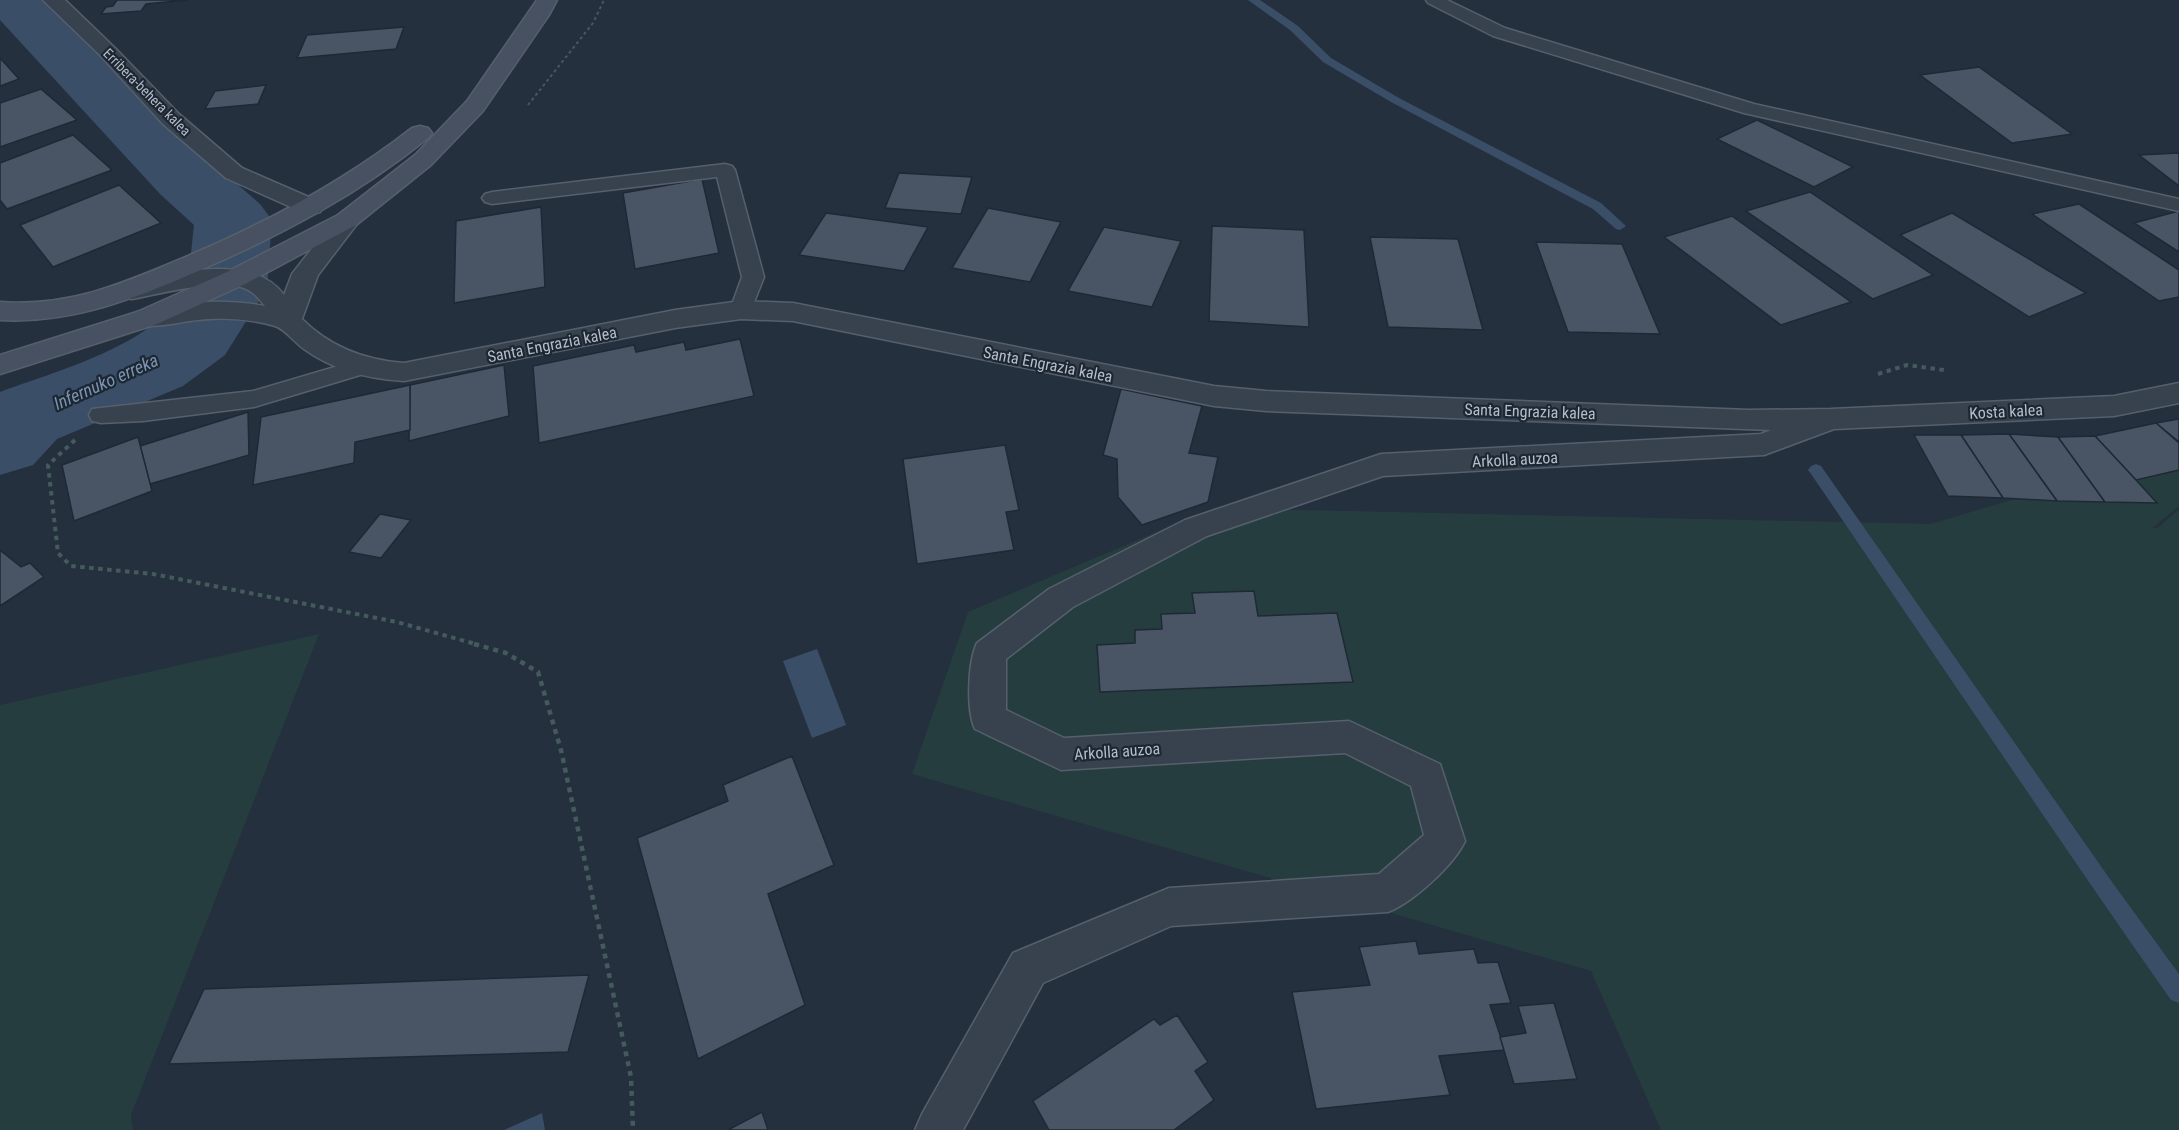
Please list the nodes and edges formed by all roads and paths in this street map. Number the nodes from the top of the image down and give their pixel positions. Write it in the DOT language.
graph roads {
  1 [pos="53,0"];
  2 [pos="528,0"];
  3 [pos="547,0"];
  4 [pos="1434,0"];
  5 [pos="492,198"];
  6 [pos="2179,205"];
  7 [pos="311,207"];
  8 [pos="347,219"];
  9 [pos="245,280"];
  10 [pos="132,291"];
  11 [pos="741,310"];
  12 [pos="0,311"];
  13 [pos="147,318"];
  14 [pos="288,320"];
  15 [pos="0,364"];
  16 [pos="362,368"];
  17 [pos="2179,393"];
  18 [pos="101,415"];
  19 [pos="1831,419"];
  20 [pos="633,1130"];
  21 [pos="938,1130"];
  1 -- 7 [label="street, Erribera-behera kalea"];
  2 -- 7 [label="main road"];
  3 -- 8 [label="main road"];
  4 -- 6 [label="lane"];
  5 -- 11 [label="lane"];
  7 -- 10 [label="main road"];
  8 -- 9 [label="main road"];
  8 -- 14 [label="street"];
  9 -- 10 [label="street"];
  9 -- 13 [label="main road"];
  9 -- 14 [label="street"];
  10 -- 12 [label="main road"];
  11 -- 16 [label="street, Santa Engrazia kalea"];
  11 -- 19 [label="street, Santa Engrazia kalea"];
  13 -- 14 [label="street"];
  13 -- 15 [label="main road"];
  14 -- 16 [label="street, Santa Engrazia kalea"];
  16 -- 18 [label="lane"];
  17 -- 19 [label="street, Kosta kalea"];
  18 -- 20 [label="path"];
  19 -- 21 [label="street, Arkolla auzoa"];
}
